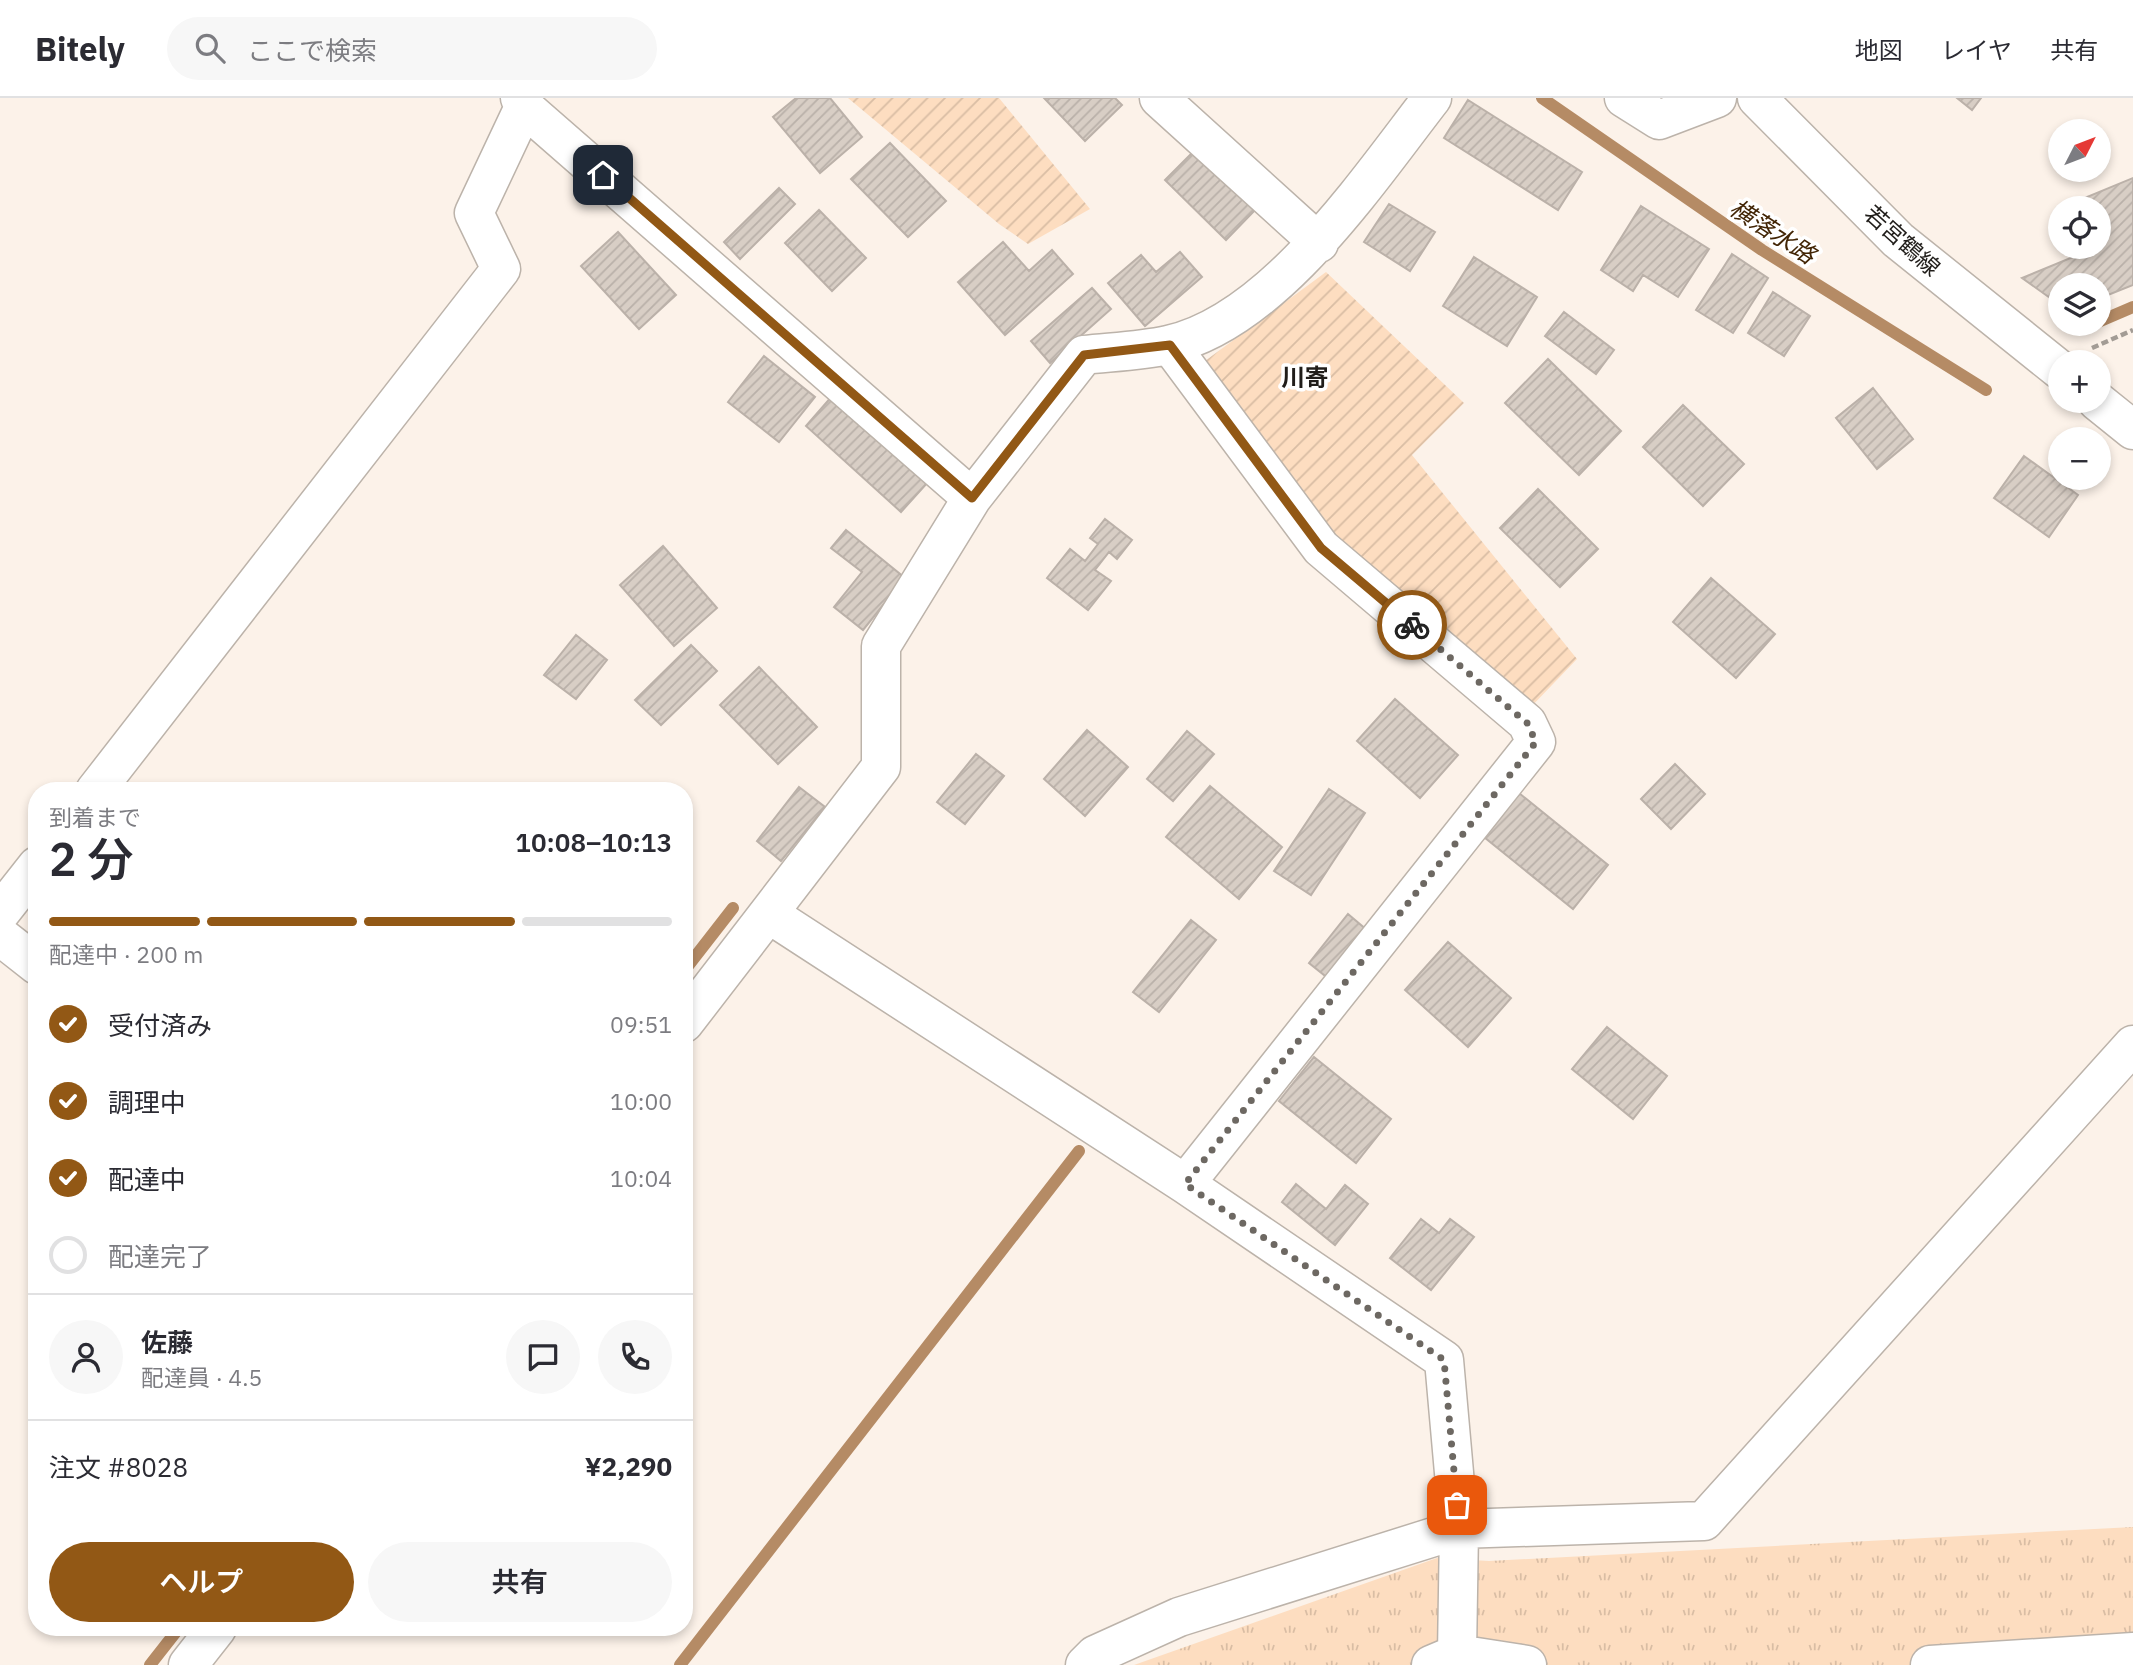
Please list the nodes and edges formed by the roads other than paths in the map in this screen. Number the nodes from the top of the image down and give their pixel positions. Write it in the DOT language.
graph roads {
  1 [pos="1159,98"];
  2 [pos="1432,98"];
  3 [pos="1624,98"];
  4 [pos="1717,98"];
  5 [pos="1757,98"];
  6 [pos="522,103"];
  7 [pos="1319,243"];
  8 [pos="1170,345"];
  9 [pos="2056,350"];
  10 [pos="2111,412"];
  11 [pos="2133,430"];
  12 [pos="972,498"];
  13 [pos="102,782"];
  14 [pos="28,877"];
  15 [pos="0,913"];
  16 [pos="769,914"];
  17 [pos="0,936"];
  18 [pos="28,958"];
  19 [pos="693,1011"];
  20 [pos="2133,1045"];
  21 [pos="1185,1184"];
  22 [pos="1459,1529"];
  23 [pos="211,1636"];
  24 [pos="2133,1653"];
  25 [pos="1444,1659"];
  26 [pos="188,1665"];
  27 [pos="1085,1665"];
  28 [pos="1527,1665"];
  29 [pos="1930,1665"];
  1 -- 7 [label="street"];
  2 -- 7 [label="street"];
  3 -- 4 [label="street"];
  5 -- 9 [label="street, 若宮鶴線"];
  6 -- 12 [label="street"];
  6 -- 13 [label="street"];
  7 -- 8 [label="street"];
  8 -- 12 [label="street"];
  8 -- 21 [label="street"];
  10 -- 11 [label="street"];
  12 -- 16 [label="street"];
  14 -- 15 [label="street"];
  16 -- 19 [label="street"];
  16 -- 21 [label="street"];
  17 -- 18 [label="street"];
  20 -- 22 [label="street"];
  21 -- 22 [label="street"];
  22 -- 25 [label="street"];
  22 -- 27 [label="street"];
  23 -- 26 [label="street"];
  24 -- 29 [label="street"];
  25 -- 28 [label="street"];
}
